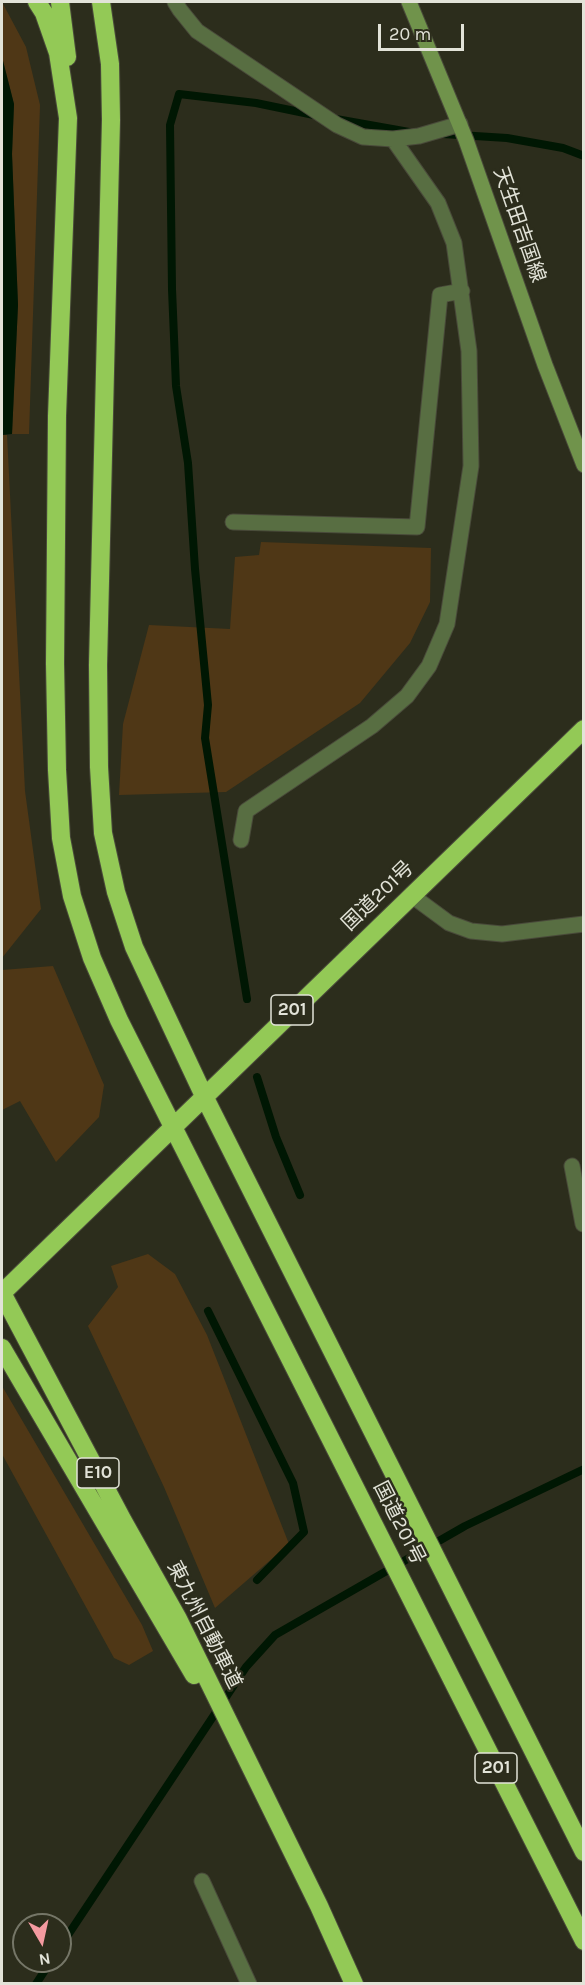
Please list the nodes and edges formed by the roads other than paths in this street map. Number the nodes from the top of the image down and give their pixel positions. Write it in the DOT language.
graph roads {
  1 [pos="37,2"];
  2 [pos="60,2"];
  3 [pos="101,2"];
  4 [pos="175,2"];
  5 [pos="409,2"];
  6 [pos="68,118"];
  7 [pos="460,124"];
  8 [pos="393,139"];
  9 [pos="462,291"];
  10 [pos="584,465"];
  11 [pos="234,522"];
  12 [pos="584,729"];
  13 [pos="242,840"];
  14 [pos="411,896"];
  15 [pos="584,924"];
  16 [pos="204,1096"];
  17 [pos="173,1126"];
  18 [pos="572,1166"];
  19 [pos="583,1225"];
  20 [pos="2,1293"];
  21 [pos="2,1348"];
  22 [pos="171,1622"];
  23 [pos="584,1852"];
  24 [pos="202,1881"];
  25 [pos="584,1941"];
  26 [pos="249,1983"];
  27 [pos="354,1983"];
  1 -- 6 [label="highway"];
  2 -- 6 [label="highway"];
  3 -- 16 [label="highway"];
  4 -- 8 [label="street"];
  5 -- 7 [label="main road, 天生田吉国線"];
  6 -- 17 [label="highway"];
  7 -- 8 [label="street"];
  7 -- 10 [label="main road, 天生田吉国線"];
  8 -- 9 [label="street"];
  9 -- 11 [label="street"];
  9 -- 13 [label="street"];
  12 -- 14 [label="highway, 国道201号 / 201"];
  14 -- 15 [label="street"];
  14 -- 16 [label="highway, 国道201号 / 201"];
  16 -- 17 [label="highway, 国道201号 / 201"];
  16 -- 23 [label="highway, 国道201号 / 201"];
  17 -- 20 [label="highway, 国道201号 / 201"];
  17 -- 25 [label="highway, 国道201号 / 201"];
  18 -- 19 [label="street"];
  20 -- 22 [label="highway, 東九州自動車道 / E10"];
  21 -- 22 [label="highway"];
  22 -- 27 [label="highway"];
  24 -- 26 [label="street"];
}
